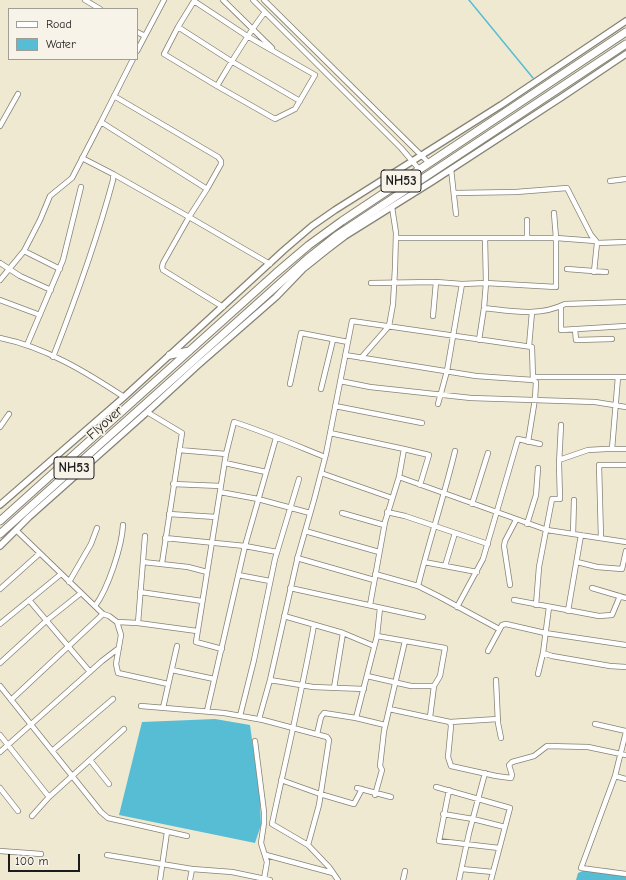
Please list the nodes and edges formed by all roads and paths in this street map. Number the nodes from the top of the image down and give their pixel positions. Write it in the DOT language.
graph roads {
  1 [pos="86,0"];
  2 [pos="164,0"];
  3 [pos="223,0"];
  4 [pos="253,0"];
  5 [pos="264,0"];
  6 [pos="194,1"];
  7 [pos="98,8"];
  8 [pos="265,12"];
  9 [pos="626,21"];
  10 [pos="178,27"];
  11 [pos="252,29"];
  12 [pos="626,32"];
  13 [pos="138,33"];
  14 [pos="144,36"];
  15 [pos="247,36"];
  16 [pos="626,44"];
  17 [pos="138,49"];
  18 [pos="278,54"];
  19 [pos="626,54"];
  20 [pos="132,60"];
  21 [pos="232,62"];
  22 [pos="216,86"];
  23 [pos="18,94"];
  24 [pos="114,96"];
  25 [pos="300,101"];
  26 [pos="101,122"];
  27 [pos="0,126"];
  28 [pos="421,155"];
  29 [pos="82,158"];
  30 [pos="413,161"];
  31 [pos="429,163"];
  32 [pos="419,169"];
  33 [pos="451,169"];
  34 [pos="113,174"];
  35 [pos="626,179"];
  36 [pos="610,181"];
  37 [pos="81,187"];
  38 [pos="207,189"];
  39 [pos="455,193"];
  40 [pos="392,207"];
  41 [pos="554,213"];
  42 [pos="456,214"];
  43 [pos="189,217"];
  44 [pos="527,220"];
  45 [pos="396,238"];
  46 [pos="485,238"];
  47 [pos="527,238"];
  48 [pos="556,238"];
  49 [pos="597,242"];
  50 [pos="626,242"];
  51 [pos="24,251"];
  52 [pos="0,263"];
  53 [pos="270,264"];
  54 [pos="10,269"];
  55 [pos="60,269"];
  56 [pos="567,269"];
  57 [pos="594,272"];
  58 [pos="606,272"];
  59 [pos="0,280"];
  60 [pos="394,282"];
  61 [pos="436,282"];
  62 [pos="371,283"];
  63 [pos="486,283"];
  64 [pos="462,284"];
  65 [pos="51,290"];
  66 [pos="0,300"];
  67 [pos="626,302"];
  68 [pos="561,306"];
  69 [pos="223,307"];
  70 [pos="484,308"];
  71 [pos="532,312"];
  72 [pos="40,315"];
  73 [pos="433,316"];
  74 [pos="389,326"];
  75 [pos="626,326"];
  76 [pos="575,329"];
  77 [pos="452,336"];
  78 [pos="0,338"];
  79 [pos="612,339"];
  80 [pos="333,340"];
  81 [pos="479,340"];
  82 [pos="348,342"];
  83 [pos="28,345"];
  84 [pos="529,346"];
  85 [pos="209,347"];
  86 [pos="191,350"];
  87 [pos="170,355"];
  88 [pos="345,355"];
  89 [pos="53,356"];
  90 [pos="361,358"];
  91 [pos="205,359"];
  92 [pos="447,371"];
  93 [pos="626,376"];
  94 [pos="618,377"];
  95 [pos="533,379"];
  96 [pos="340,381"];
  97 [pos="290,384"];
  98 [pos="321,389"];
  99 [pos="440,395"];
  100 [pos="124,397"];
  101 [pos="535,399"];
  102 [pos="438,404"];
  103 [pos="616,405"];
  104 [pos="335,406"];
  105 [pos="626,406"];
  106 [pos="147,412"];
  107 [pos="9,414"];
  108 [pos="422,424"];
  109 [pos="562,425"];
  110 [pos="0,427"];
  111 [pos="330,433"];
  112 [pos="276,438"];
  113 [pos="528,442"];
  114 [pos="540,444"];
  115 [pos="404,448"];
  116 [pos="612,449"];
  117 [pos="626,449"];
  118 [pos="179,450"];
  119 [pos="456,451"];
  120 [pos="488,453"];
  121 [pos="226,454"];
  122 [pos="325,457"];
  123 [pos="559,460"];
  124 [pos="225,463"];
  125 [pos="626,465"];
  126 [pos="538,468"];
  127 [pos="266,472"];
  128 [pos="321,473"];
  129 [pos="399,477"];
  130 [pos="299,479"];
  131 [pos="173,484"];
  132 [pos="420,485"];
  133 [pos="221,486"];
  134 [pos="220,492"];
  135 [pos="445,494"];
  136 [pos="392,498"];
  137 [pos="258,499"];
  138 [pos="574,500"];
  139 [pos="472,504"];
  140 [pos="0,505"];
  141 [pos="290,508"];
  142 [pos="387,512"];
  143 [pos="310,513"];
  144 [pos="497,513"];
  145 [pos="169,514"];
  146 [pos="342,514"];
  147 [pos="216,517"];
  148 [pos="516,520"];
  149 [pos="0,522"];
  150 [pos="527,524"];
  151 [pos="123,525"];
  152 [pos="384,525"];
  153 [pos="434,526"];
  154 [pos="97,528"];
  155 [pos="547,530"];
  156 [pos="16,531"];
  157 [pos="305,531"];
  158 [pos="455,533"];
  159 [pos="0,534"];
  160 [pos="573,534"];
  161 [pos="581,535"];
  162 [pos="145,536"];
  163 [pos="165,538"];
  164 [pos="601,538"];
  165 [pos="626,542"];
  166 [pos="212,543"];
  167 [pos="488,544"];
  168 [pos="0,546"];
  169 [pos="245,546"];
  170 [pos="277,552"];
  171 [pos="379,552"];
  172 [pos="626,552"];
  173 [pos="39,554"];
  174 [pos="297,558"];
  175 [pos="143,562"];
  176 [pos="424,562"];
  177 [pos="577,562"];
  178 [pos="162,563"];
  179 [pos="445,566"];
  180 [pos="207,572"];
  181 [pos="477,572"];
  182 [pos="61,574"];
  183 [pos="375,574"];
  184 [pos="238,575"];
  185 [pos="374,580"];
  186 [pos="270,581"];
  187 [pos="69,582"];
  188 [pos="510,585"];
  189 [pos="418,586"];
  190 [pos="290,588"];
  191 [pos="592,588"];
  192 [pos="0,589"];
  193 [pos="140,592"];
  194 [pos="81,593"];
  195 [pos="620,596"];
  196 [pos="626,598"];
  197 [pos="29,600"];
  198 [pos="514,600"];
  199 [pos="202,601"];
  200 [pos="536,604"];
  201 [pos="370,605"];
  202 [pos="95,606"];
  203 [pos="457,607"];
  204 [pos="549,607"];
  205 [pos="380,608"];
  206 [pos="568,611"];
  207 [pos="104,614"];
  208 [pos="284,616"];
  209 [pos="423,617"];
  210 [pos="46,621"];
  211 [pos="117,622"];
  212 [pos="138,623"];
  213 [pos="0,624"];
  214 [pos="314,625"];
  215 [pos="499,629"];
  216 [pos="197,631"];
  217 [pos="343,633"];
  218 [pos="545,633"];
  219 [pos="377,636"];
  220 [pos="405,641"];
  221 [pos="626,645"];
  222 [pos="177,646"];
  223 [pos="374,646"];
  224 [pos="68,647"];
  225 [pos="119,648"];
  226 [pos="222,649"];
  227 [pos="488,650"];
  228 [pos="543,653"];
  229 [pos="0,663"];
  230 [pos="626,667"];
  231 [pos="172,670"];
  232 [pos="90,672"];
  233 [pos="538,674"];
  234 [pos="367,676"];
  235 [pos="214,679"];
  236 [pos="270,680"];
  237 [pos="496,680"];
  238 [pos="395,682"];
  239 [pos="168,684"];
  240 [pos="0,686"];
  241 [pos="303,686"];
  242 [pos="434,686"];
  243 [pos="334,688"];
  244 [pos="364,689"];
  245 [pos="113,699"];
  246 [pos="11,700"];
  247 [pos="141,706"];
  248 [pos="162,708"];
  249 [pos="389,709"];
  250 [pos="208,711"];
  251 [pos="240,716"];
  252 [pos="430,717"];
  253 [pos="356,718"];
  254 [pos="259,719"];
  255 [pos="498,719"];
  256 [pos="450,722"];
  257 [pos="595,724"];
  258 [pos="31,725"];
  259 [pos="385,725"];
  260 [pos="293,728"];
  261 [pos="124,729"];
  262 [pos="626,731"];
  263 [pos="318,734"];
  264 [pos="0,735"];
  265 [pos="501,738"];
  266 [pos="255,741"];
  267 [pos="8,745"];
  268 [pos="52,751"];
  269 [pos="0,752"];
  270 [pos="620,754"];
  271 [pos="626,755"];
  272 [pos="90,760"];
  273 [pos="485,773"];
  274 [pos="72,776"];
  275 [pos="615,776"];
  276 [pos="626,779"];
  277 [pos="281,780"];
  278 [pos="109,784"];
  279 [pos="436,787"];
  280 [pos="0,788"];
  281 [pos="449,790"];
  282 [pos="320,794"];
  283 [pos="375,794"];
  284 [pos="49,797"];
  285 [pos="391,797"];
  286 [pos="478,798"];
  287 [pos="18,811"];
  288 [pos="443,814"];
  289 [pos="32,816"];
  290 [pos="473,819"];
  291 [pos="505,827"];
  292 [pos="167,832"];
  293 [pos="187,836"];
  294 [pos="467,844"];
  295 [pos="308,845"];
  296 [pos="499,848"];
  297 [pos="0,850"];
  298 [pos="42,854"];
  299 [pos="107,855"];
  300 [pos="266,855"];
  301 [pos="163,864"];
  302 [pos="192,869"];
  303 [pos="462,869"];
  304 [pos="405,871"];
  305 [pos="493,872"];
  306 [pos="333,873"];
  307 [pos="626,874"];
  308 [pos="264,878"];
  309 [pos="160,880"];
  310 [pos="190,880"];
  311 [pos="270,880"];
  312 [pos="338,880"];
  313 [pos="403,880"];
  314 [pos="459,880"];
  315 [pos="491,880"];
  1 -- 7 [label="street"];
  2 -- 14 [label="street"];
  3 -- 11 [label="street"];
  4 -- 8 [label="street"];
  5 -- 28 [label="street"];
  6 -- 10 [label="street"];
  6 -- 15 [label="street"];
  8 -- 11 [label="street"];
  8 -- 30 [label="street"];
  9 -- 28 [label="street"];
  10 -- 21 [label="street"];
  10 -- 22 [label="street"];
  11 -- 15 [label="street"];
  11 -- 18 [label="street"];
  12 -- 31 [label="highway, NH53"];
  13 -- 14 [label="street"];
  14 -- 17 [label="street"];
  15 -- 18 [label="street"];
  15 -- 21 [label="street"];
  16 -- 85 [label="highway, NH53"];
  18 -- 25 [label="street"];
  19 -- 33 [label="street"];
  20 -- 24 [label="street"];
  21 -- 22 [label="street"];
  21 -- 25 [label="street"];
  22 -- 25 [label="street"];
  23 -- 27 [label="street"];
  24 -- 26 [label="street"];
  24 -- 38 [label="street"];
  26 -- 29 [label="street"];
  26 -- 38 [label="street"];
  28 -- 30 [label="street"];
  28 -- 31 [label="street"];
  29 -- 34 [label="street"];
  29 -- 51 [label="street"];
  30 -- 32 [label="street"];
  30 -- 53 [label="street"];
  31 -- 32 [label="highway, NH53"];
  32 -- 86 [label="highway, NH53"];
  33 -- 39 [label="street"];
  33 -- 40 [label="street"];
  34 -- 43 [label="street"];
  34 -- 89 [label="street"];
  35 -- 36 [label="street"];
  37 -- 55 [label="street"];
  38 -- 43 [label="street"];
  39 -- 42 [label="street"];
  39 -- 49 [label="street"];
  40 -- 45 [label="street"];
  40 -- 91 [label="street"];
  41 -- 48 [label="street"];
  43 -- 53 [label="street"];
  43 -- 69 [label="street"];
  44 -- 47 [label="street"];
  45 -- 46 [label="street"];
  45 -- 60 [label="street"];
  46 -- 47 [label="street"];
  46 -- 63 [label="street"];
  47 -- 48 [label="street"];
  48 -- 49 [label="street"];
  48 -- 63 [label="street"];
  49 -- 50 [label="street"];
  49 -- 57 [label="street"];
  51 -- 54 [label="street"];
  51 -- 55 [label="street"];
  52 -- 54 [label="street"];
  53 -- 69 [label="street"];
  54 -- 59 [label="street"];
  54 -- 65 [label="street"];
  55 -- 65 [label="street"];
  56 -- 57 [label="street"];
  57 -- 58 [label="street"];
  60 -- 61 [label="street"];
  60 -- 62 [label="street"];
  60 -- 74 [label="street"];
  61 -- 64 [label="street"];
  61 -- 73 [label="street"];
  63 -- 64 [label="street"];
  63 -- 70 [label="street"];
  64 -- 77 [label="street"];
  65 -- 72 [label="street"];
  66 -- 72 [label="street"];
  67 -- 68 [label="street"];
  68 -- 71 [label="street"];
  68 -- 76 [label="street"];
  69 -- 87 [label="street"];
  70 -- 71 [label="street"];
  70 -- 81 [label="street"];
  71 -- 84 [label="street"];
  72 -- 83 [label="street"];
  74 -- 77 [label="street"];
  74 -- 82 [label="street"];
  74 -- 90 [label="street"];
  75 -- 76 [label="street"];
  76 -- 79 [label="street"];
  77 -- 81 [label="street"];
  77 -- 92 [label="street"];
  78 -- 83 [label="street"];
  80 -- 82 [label="street"];
  80 -- 97 [label="street"];
  80 -- 98 [label="street"];
  81 -- 84 [label="street"];
  82 -- 88 [label="street"];
  83 -- 89 [label="street"];
  84 -- 95 [label="street"];
  85 -- 91 [label="highway"];
  85 -- 159 [label="highway, Flyover / NH53"];
  86 -- 87 [label="highway"];
  86 -- 149 [label="highway, Flyover / NH53"];
  87 -- 100 [label="street"];
  88 -- 90 [label="street"];
  88 -- 96 [label="street"];
  89 -- 100 [label="street"];
  90 -- 92 [label="street"];
  91 -- 106 [label="street"];
  92 -- 95 [label="street"];
  92 -- 99 [label="street"];
  93 -- 94 [label="street"];
  94 -- 95 [label="street"];
  94 -- 103 [label="street"];
  95 -- 101 [label="street"];
  96 -- 99 [label="street"];
  96 -- 104 [label="street"];
  99 -- 101 [label="street"];
  99 -- 102 [label="street"];
  100 -- 140 [label="street"];
  101 -- 103 [label="street"];
  101 -- 113 [label="street"];
  103 -- 105 [label="street"];
  103 -- 116 [label="street"];
  104 -- 108 [label="street"];
  104 -- 111 [label="street"];
  106 -- 118 [label="street"];
  106 -- 156 [label="street"];
  107 -- 110 [label="street"];
  109 -- 123 [label="street"];
  111 -- 115 [label="street"];
  111 -- 122 [label="street"];
  112 -- 121 [label="street"];
  112 -- 122 [label="street"];
  112 -- 127 [label="street"];
  113 -- 114 [label="street"];
  113 -- 144 [label="street"];
  115 -- 129 [label="street"];
  115 -- 132 [label="street"];
  116 -- 117 [label="street"];
  116 -- 123 [label="street"];
  118 -- 121 [label="street"];
  118 -- 131 [label="street"];
  119 -- 135 [label="street"];
  120 -- 139 [label="street"];
  121 -- 124 [label="street"];
  122 -- 128 [label="street"];
  123 -- 155 [label="street"];
  124 -- 127 [label="street"];
  124 -- 133 [label="street"];
  125 -- 164 [label="street"];
  126 -- 150 [label="street"];
  127 -- 137 [label="street"];
  128 -- 136 [label="street"];
  128 -- 143 [label="street"];
  129 -- 132 [label="street"];
  129 -- 136 [label="street"];
  130 -- 141 [label="street"];
  131 -- 133 [label="street"];
  131 -- 145 [label="street"];
  132 -- 135 [label="street"];
  133 -- 134 [label="street"];
  134 -- 137 [label="street"];
  134 -- 147 [label="street"];
  135 -- 139 [label="street"];
  135 -- 153 [label="street"];
  136 -- 142 [label="street"];
  137 -- 141 [label="street"];
  137 -- 169 [label="street"];
  138 -- 160 [label="street"];
  139 -- 144 [label="street"];
  141 -- 143 [label="street"];
  141 -- 170 [label="street"];
  142 -- 152 [label="street"];
  142 -- 153 [label="street"];
  143 -- 157 [label="street"];
  144 -- 148 [label="street"];
  144 -- 167 [label="street"];
  145 -- 147 [label="street"];
  145 -- 163 [label="street"];
  146 -- 152 [label="street"];
  147 -- 166 [label="street"];
  148 -- 150 [label="street"];
  148 -- 188 [label="street"];
  150 -- 155 [label="street"];
  151 -- 202 [label="street"];
  152 -- 171 [label="street"];
  153 -- 158 [label="street"];
  153 -- 176 [label="street"];
  154 -- 187 [label="street"];
  155 -- 160 [label="street"];
  155 -- 200 [label="street"];
  156 -- 168 [label="street"];
  156 -- 173 [label="street"];
  157 -- 171 [label="street"];
  157 -- 174 [label="street"];
  158 -- 167 [label="street"];
  158 -- 179 [label="street"];
  160 -- 161 [label="street"];
  161 -- 164 [label="street"];
  161 -- 177 [label="street"];
  162 -- 175 [label="street"];
  163 -- 166 [label="street"];
  163 -- 178 [label="street"];
  164 -- 165 [label="street"];
  166 -- 169 [label="street"];
  166 -- 180 [label="street"];
  167 -- 181 [label="street"];
  169 -- 170 [label="street"];
  169 -- 184 [label="street"];
  170 -- 186 [label="street"];
  171 -- 183 [label="street"];
  172 -- 177 [label="street"];
  173 -- 182 [label="street"];
  173 -- 192 [label="street"];
  174 -- 185 [label="street"];
  174 -- 190 [label="street"];
  175 -- 178 [label="street"];
  175 -- 193 [label="street"];
  176 -- 179 [label="street"];
  176 -- 189 [label="street"];
  177 -- 206 [label="street"];
  178 -- 180 [label="street"];
  179 -- 181 [label="street"];
  180 -- 199 [label="street"];
  181 -- 203 [label="street"];
  182 -- 187 [label="street"];
  182 -- 197 [label="street"];
  183 -- 185 [label="street"];
  183 -- 189 [label="street"];
  184 -- 186 [label="street"];
  184 -- 226 [label="street"];
  185 -- 201 [label="street"];
  186 -- 251 [label="street"];
  187 -- 194 [label="street"];
  189 -- 203 [label="street"];
  190 -- 201 [label="street"];
  190 -- 208 [label="street"];
  191 -- 195 [label="street"];
  193 -- 199 [label="street"];
  193 -- 212 [label="street"];
  194 -- 202 [label="street"];
  194 -- 210 [label="street"];
  195 -- 196 [label="street"];
  195 -- 206 [label="street"];
  197 -- 210 [label="street"];
  197 -- 213 [label="street"];
  198 -- 200 [label="street"];
  199 -- 216 [label="street"];
  200 -- 204 [label="street"];
  201 -- 205 [label="street"];
  202 -- 207 [label="street"];
  203 -- 215 [label="street"];
  204 -- 206 [label="street"];
  204 -- 218 [label="street"];
  205 -- 209 [label="street"];
  205 -- 219 [label="street"];
  207 -- 211 [label="street"];
  207 -- 224 [label="street"];
  208 -- 214 [label="street"];
  208 -- 236 [label="street"];
  210 -- 224 [label="street"];
  210 -- 229 [label="street"];
  211 -- 212 [label="street"];
  211 -- 225 [label="street"];
  212 -- 216 [label="street"];
  214 -- 217 [label="street"];
  214 -- 241 [label="street"];
  215 -- 218 [label="street"];
  215 -- 227 [label="street"];
  216 -- 226 [label="street"];
  217 -- 223 [label="street"];
  217 -- 243 [label="street"];
  218 -- 221 [label="street"];
  218 -- 228 [label="street"];
  219 -- 220 [label="street"];
  219 -- 223 [label="street"];
  220 -- 238 [label="street"];
  220 -- 242 [label="street"];
  222 -- 231 [label="street"];
  223 -- 234 [label="street"];
  224 -- 232 [label="street"];
  224 -- 246 [label="street"];
  225 -- 232 [label="street"];
  225 -- 239 [label="street"];
  226 -- 235 [label="street"];
  228 -- 230 [label="street"];
  228 -- 233 [label="street"];
  231 -- 235 [label="street"];
  231 -- 239 [label="street"];
  232 -- 258 [label="street"];
  234 -- 238 [label="street"];
  234 -- 244 [label="street"];
  235 -- 250 [label="street"];
  236 -- 241 [label="street"];
  236 -- 254 [label="street"];
  237 -- 255 [label="street"];
  238 -- 242 [label="street"];
  238 -- 249 [label="street"];
  239 -- 248 [label="street"];
  240 -- 246 [label="street"];
  241 -- 243 [label="street"];
  241 -- 260 [label="street"];
  242 -- 252 [label="street"];
  243 -- 244 [label="street"];
  244 -- 253 [label="street"];
  245 -- 268 [label="street"];
  246 -- 258 [label="street"];
  247 -- 248 [label="street"];
  248 -- 250 [label="street"];
  249 -- 252 [label="street"];
  249 -- 259 [label="street"];
  250 -- 251 [label="street"];
  251 -- 254 [label="street"];
  252 -- 256 [label="street"];
  253 -- 259 [label="street"];
  253 -- 263 [label="street"];
  254 -- 260 [label="street"];
  255 -- 256 [label="street"];
  255 -- 265 [label="street"];
  256 -- 273 [label="street"];
  257 -- 262 [label="street"];
  258 -- 267 [label="street"];
  258 -- 268 [label="street"];
  259 -- 283 [label="street"];
  260 -- 263 [label="street"];
  260 -- 277 [label="street"];
  261 -- 272 [label="street"];
  262 -- 270 [label="street"];
  263 -- 282 [label="street"];
  264 -- 267 [label="street"];
  266 -- 300 [label="street"];
  267 -- 269 [label="street"];
  267 -- 284 [label="street"];
  268 -- 274 [label="street"];
  270 -- 271 [label="street"];
  270 -- 273 [label="street"];
  270 -- 275 [label="street"];
  272 -- 274 [label="street"];
  272 -- 278 [label="street"];
  273 -- 286 [label="street"];
  274 -- 284 [label="street"];
  274 -- 292 [label="street"];
  275 -- 276 [label="street"];
  275 -- 307 [label="street"];
  277 -- 282 [label="street"];
  277 -- 295 [label="street"];
  279 -- 281 [label="street"];
  280 -- 287 [label="street"];
  281 -- 286 [label="street"];
  281 -- 288 [label="street"];
  282 -- 283 [label="street"];
  282 -- 295 [label="street"];
  283 -- 285 [label="street"];
  284 -- 289 [label="street"];
  286 -- 290 [label="street"];
  286 -- 291 [label="street"];
  288 -- 290 [label="street"];
  288 -- 294 [label="street"];
  290 -- 291 [label="street"];
  290 -- 294 [label="street"];
  291 -- 296 [label="street"];
  292 -- 293 [label="street"];
  292 -- 301 [label="street"];
  294 -- 296 [label="street"];
  294 -- 303 [label="street"];
  295 -- 306 [label="street"];
  296 -- 305 [label="street"];
  297 -- 298 [label="street"];
  299 -- 301 [label="street"];
  300 -- 306 [label="street"];
  300 -- 308 [label="street"];
  301 -- 302 [label="street"];
  301 -- 309 [label="street"];
  302 -- 308 [label="street"];
  302 -- 310 [label="street"];
  303 -- 305 [label="street"];
  303 -- 314 [label="street"];
  304 -- 313 [label="street"];
  305 -- 315 [label="street"];
  306 -- 312 [label="street"];
  308 -- 311 [label="street"];
}
